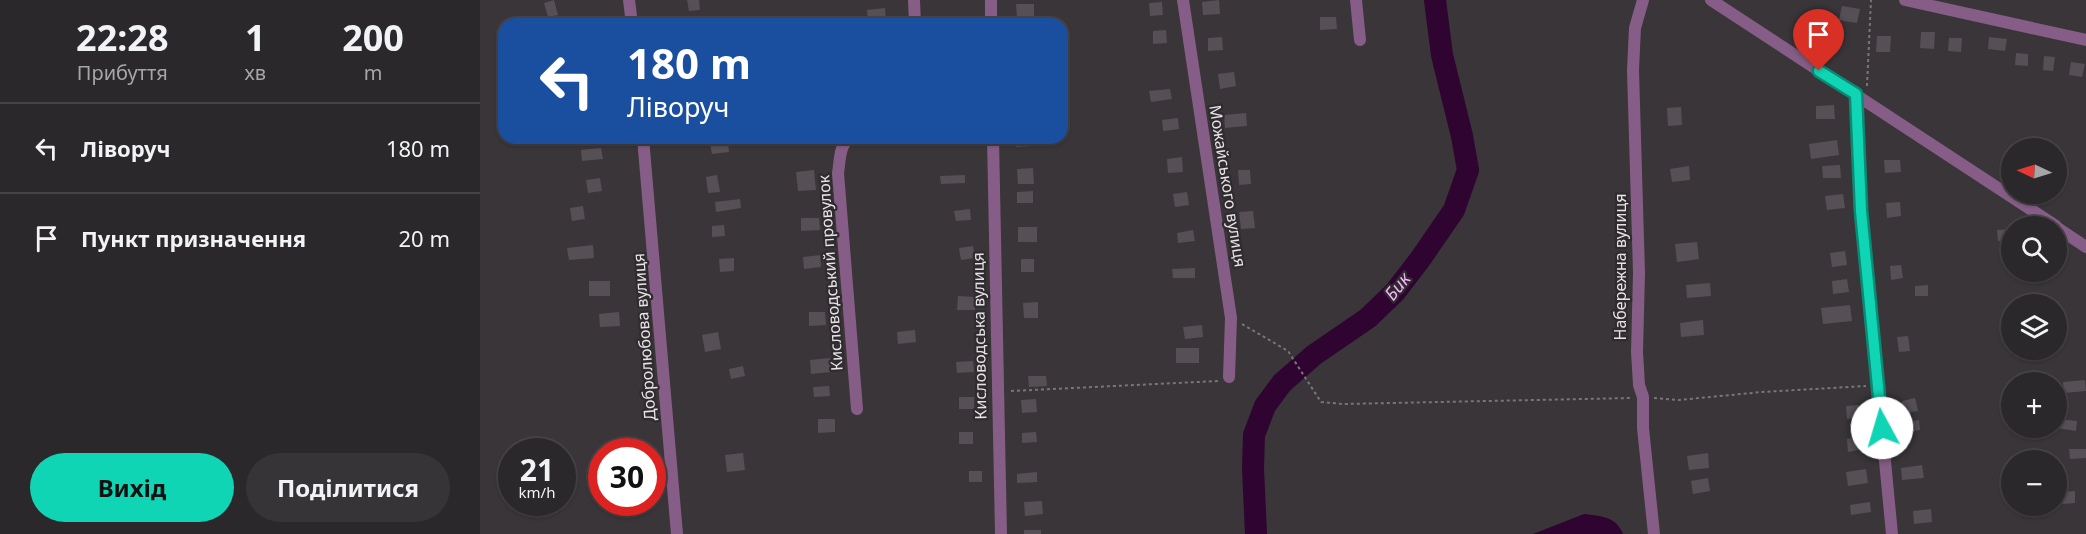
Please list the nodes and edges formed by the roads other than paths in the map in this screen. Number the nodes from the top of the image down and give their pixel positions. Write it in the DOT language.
graph roads {
  1 [pos="629,0"];
  2 [pos="914,0"];
  3 [pos="991,0"];
  4 [pos="1183,0"];
  5 [pos="1356,0"];
  6 [pos="1643,0"];
  7 [pos="1711,0"];
  8 [pos="1905,0"];
  9 [pos="631,18"];
  10 [pos="915,18"];
  11 [pos="991,18"];
  12 [pos="1360,40"];
  13 [pos="2086,40"];
  14 [pos="1861,98"];
  15 [pos="644,144"];
  16 [pos="844,144"];
  17 [pos="993,144"];
  18 [pos="2039,216"];
  19 [pos="2067,234"];
  20 [pos="2086,247"];
  21 [pos="1229,377"];
  22 [pos="857,409"];
  23 [pos="677,534"];
  24 [pos="1001,534"];
  25 [pos="1654,534"];
  26 [pos="1892,534"];
  1 -- 9 [label="street"];
  2 -- 10 [label="street"];
  3 -- 11 [label="street"];
  4 -- 21 [label="street, Можайського вулиця"];
  5 -- 12 [label="street"];
  6 -- 25 [label="street, Набережна вулиця"];
  7 -- 14 [label="street"];
  8 -- 13 [label="street"];
  14 -- 18 [label="street"];
  14 -- 26 [label="street"];
  15 -- 23 [label="street, Добролюбова вулиця"];
  16 -- 22 [label="street, Кисловодський провулок"];
  17 -- 24 [label="street, Кисловодська вулиця"];
  19 -- 20 [label="street"];
}
